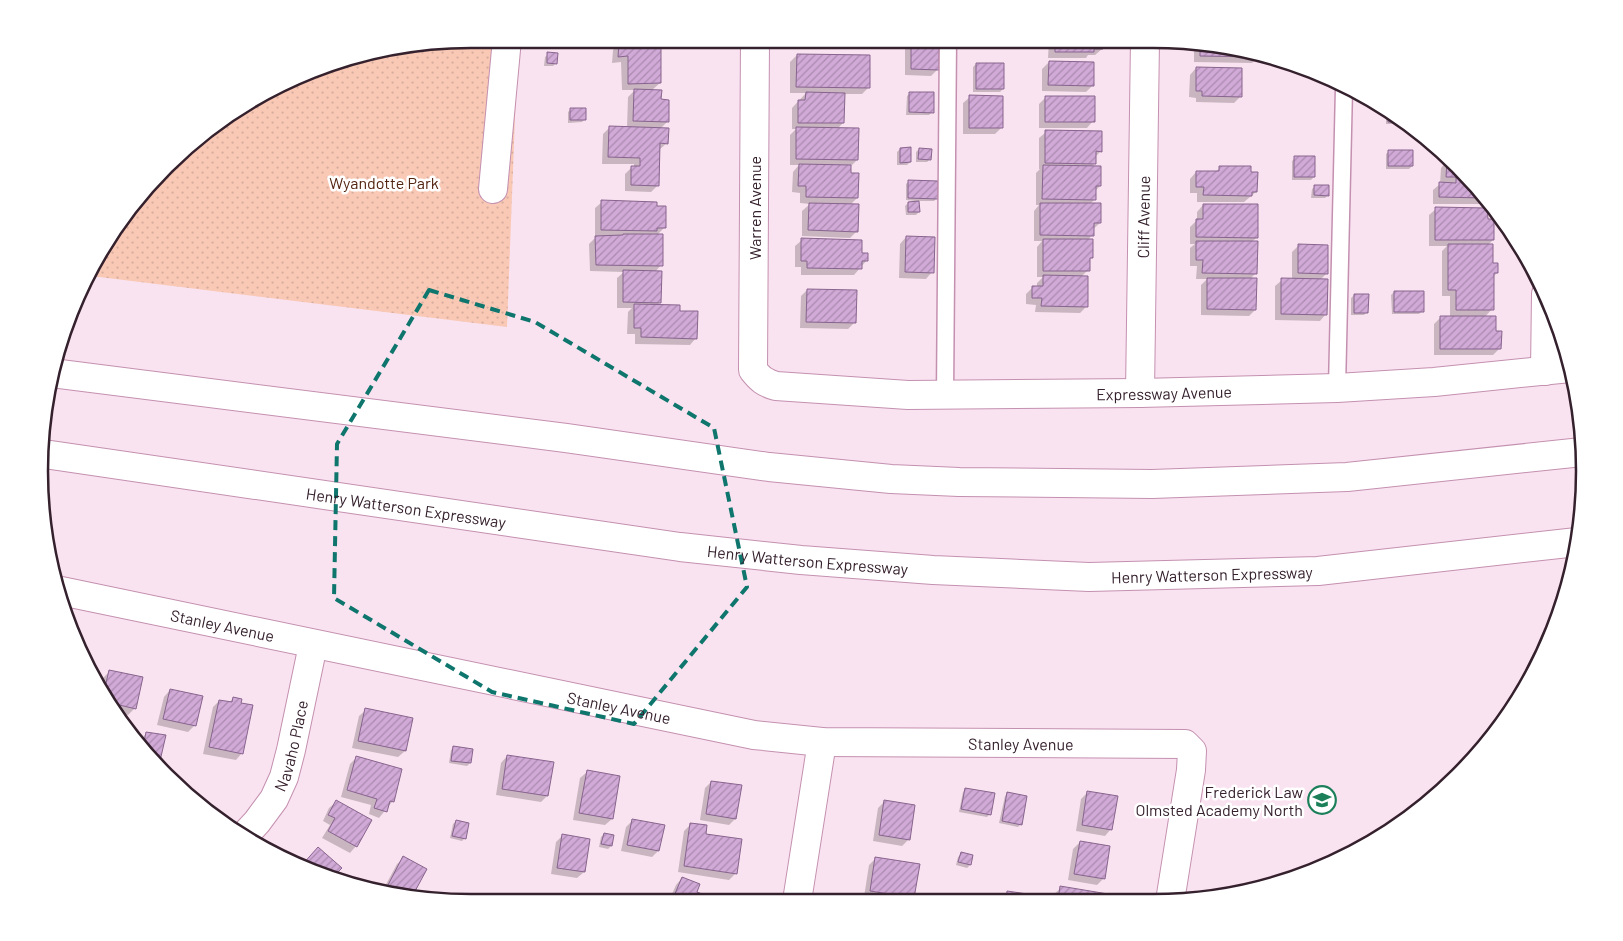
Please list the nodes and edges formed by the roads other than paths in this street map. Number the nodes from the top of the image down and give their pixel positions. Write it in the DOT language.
graph roads {
  1 [pos="506,48"];
  2 [pos="755,48"];
  3 [pos="948,48"];
  4 [pos="1145,48"];
  5 [pos="1344,93"];
  6 [pos="493,189"];
  7 [pos="1552,333"];
  8 [pos="1558,370"];
  9 [pos="59,374"];
  10 [pos="758,376"];
  11 [pos="1337,388"];
  12 [pos="1140,393"];
  13 [pos="945,395"];
  14 [pos="1575,453"];
  15 [pos="48,455"];
  16 [pos="1569,543"];
  17 [pos="66,592"];
  18 [pos="312,645"];
  19 [pos="822,742"];
  20 [pos="249,831"];
  21 [pos="1171,893"];
  22 [pos="798,894"];
  1 -- 6 [label="main road"];
  2 -- 10 [label="main road, Warren Avenue"];
  3 -- 13 [label="lane"];
  4 -- 12 [label="main road, Cliff Avenue"];
  5 -- 11 [label="lane"];
  7 -- 8 [label="main road"];
  8 -- 11 [label="main road, Expressway Avenue"];
  9 -- 14 [label="main road"];
  10 -- 13 [label="main road, Expressway Avenue"];
  11 -- 12 [label="main road, Expressway Avenue"];
  12 -- 13 [label="main road, Expressway Avenue"];
  15 -- 16 [label="main road, Henry Watterson Expressway"];
  17 -- 18 [label="main road, Stanley Avenue"];
  18 -- 19 [label="main road, Stanley Avenue"];
  18 -- 20 [label="main road, Navaho Place"];
  19 -- 21 [label="main road, Stanley Avenue"];
  19 -- 22 [label="main road"];
}
